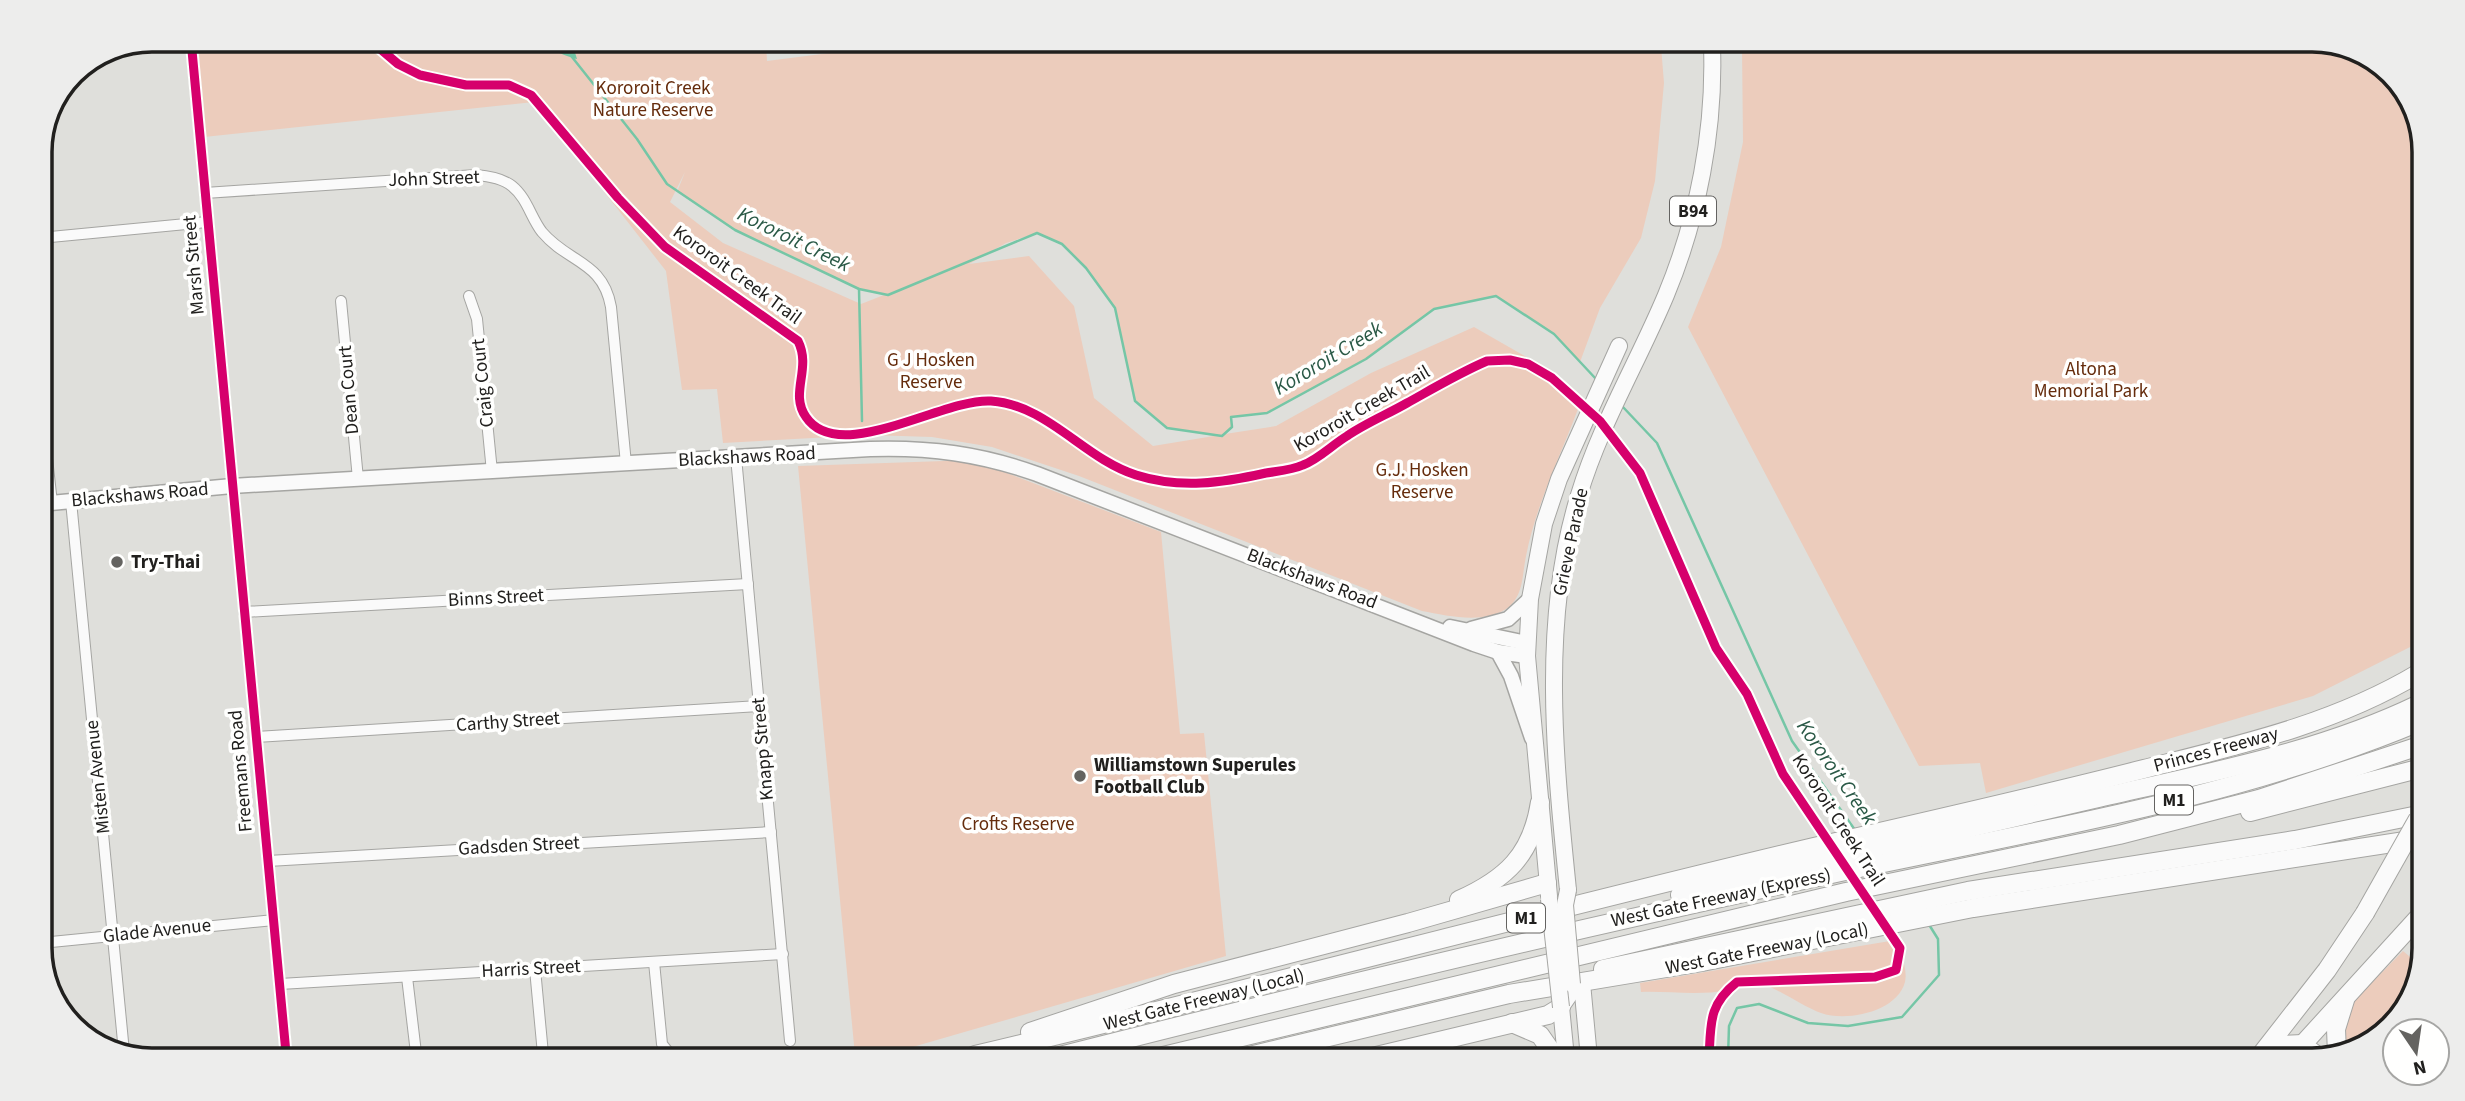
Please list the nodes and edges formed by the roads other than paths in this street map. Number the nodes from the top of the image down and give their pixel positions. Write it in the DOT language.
graph roads {
  1 [pos="192,53"];
  2 [pos="1712,53"];
  3 [pos="205,193"];
  4 [pos="207,222"];
  5 [pos="53,237"];
  6 [pos="469,296"];
  7 [pos="341,301"];
  8 [pos="1619,346"];
  9 [pos="736,457"];
  10 [pos="626,464"];
  11 [pos="492,472"];
  12 [pos="358,479"];
  13 [pos="232,486"];
  14 [pos="71,502"];
  15 [pos="53,503"];
  16 [pos="748,584"];
  17 [pos="1530,599"];
  18 [pos="244,612"];
  19 [pos="1425,623"];
  20 [pos="1466,630"];
  21 [pos="1526,650"];
  22 [pos="1498,653"];
  23 [pos="1553,654"];
  24 [pos="2412,677"];
  25 [pos="759,706"];
  26 [pos="2412,707"];
  27 [pos="2412,725"];
  28 [pos="256,737"];
  29 [pos="1533,741"];
  30 [pos="2311,745"];
  31 [pos="2412,748"];
  32 [pos="2412,771"];
  33 [pos="1540,803"];
  34 [pos="2004,804"];
  35 [pos="2412,818"];
  36 [pos="2412,828"];
  37 [pos="1919,830"];
  38 [pos="771,832"];
  39 [pos="2119,835"];
  40 [pos="2412,840"];
  41 [pos="1824,860"];
  42 [pos="268,861"];
  43 [pos="1568,890"];
  44 [pos="1548,891"];
  45 [pos="1970,899"];
  46 [pos="2365,913"];
  47 [pos="274,920"];
  48 [pos="1408,923"];
  49 [pos="2412,924"];
  50 [pos="113,936"];
  51 [pos="53,942"];
  52 [pos="783,954"];
  53 [pos="653,962"];
  54 [pos="534,969"];
  55 [pos="407,976"];
  56 [pos="280,984"];
  57 [pos="1577,984"];
  58 [pos="2349,990"];
  59 [pos="1509,993"];
  60 [pos="1560,1007"];
  61 [pos="1512,1023"];
  62 [pos="790,1041"];
  63 [pos="123,1044"];
  64 [pos="2337,1045"];
  65 [pos="286,1048"];
  66 [pos="415,1048"];
  67 [pos="542,1048"];
  68 [pos="665,1048"];
  69 [pos="993,1048"];
  70 [pos="1002,1048"];
  71 [pos="1093,1048"];
  72 [pos="1196,1048"];
  73 [pos="1279,1048"];
  74 [pos="1409,1048"];
  75 [pos="1549,1048"];
  76 [pos="1565,1048"];
  77 [pos="1587,1048"];
  78 [pos="2267,1048"];
  79 [pos="2300,1048"];
  80 [pos="2302,1048"];
  1 -- 3 [label="street, Marsh Street"];
  2 -- 23 [label="main road, Grieve Parade / B94"];
  3 -- 4 [label="street, Marsh Street"];
  3 -- 10 [label="street, John Street"];
  4 -- 5 [label="street"];
  4 -- 13 [label="street, Marsh Street"];
  6 -- 11 [label="street, Craig Court"];
  7 -- 12 [label="street, Dean Court"];
  8 -- 17 [label="main road, Grieve Parade"];
  9 -- 10 [label="main road, Blackshaws Road"];
  9 -- 16 [label="street, Knapp Street"];
  9 -- 19 [label="main road, Blackshaws Road"];
  10 -- 11 [label="main road, Blackshaws Road"];
  11 -- 12 [label="main road, Blackshaws Road"];
  12 -- 13 [label="main road, Blackshaws Road"];
  13 -- 14 [label="main road, Blackshaws Road"];
  13 -- 18 [label="street, Freemans Road"];
  14 -- 15 [label="main road, Blackshaws Road"];
  14 -- 50 [label="street, Misten Avenue"];
  16 -- 18 [label="street, Binns Street"];
  16 -- 25 [label="street, Knapp Street"];
  17 -- 20 [label="main road"];
  17 -- 21 [label="main road, Grieve Parade"];
  18 -- 28 [label="street, Freemans Road"];
  19 -- 20 [label="main road, Blackshaws Road"];
  19 -- 22 [label="main road, Blackshaws Road"];
  20 -- 21 [label="main road, Blackshaws Road"];
  21 -- 22 [label="main road, Blackshaws Road"];
  21 -- 23 [label="main road"];
  21 -- 29 [label="main road, Grieve Parade"];
  22 -- 29 [label="main road"];
  23 -- 43 [label="main road, Grieve Parade / B94"];
  24 -- 34 [label="highway, Princes Freeway / M1"];
  25 -- 28 [label="street, Carthy Street"];
  25 -- 38 [label="street, Knapp Street"];
  26 -- 30 [label="highway"];
  27 -- 41 [label="highway, West Gate Freeway (Express) / M1"];
  28 -- 42 [label="street, Freemans Road"];
  29 -- 33 [label="main road, Grieve Parade"];
  30 -- 34 [label="highway"];
  30 -- 37 [label="highway"];
  31 -- 39 [label="highway, West Gate Freeway (Express) / M1"];
  32 -- 39 [label="highway"];
  33 -- 44 [label="main road, Grieve Parade"];
  33 -- 48 [label="highway"];
  34 -- 37 [label="highway, West Gate Freeway (Local) / M1"];
  35 -- 45 [label="highway"];
  36 -- 46 [label="highway, bridge"];
  37 -- 41 [label="highway, West Gate Freeway (Local) / M1"];
  38 -- 42 [label="street, Gadsden Street"];
  38 -- 52 [label="street, Knapp Street"];
  39 -- 72 [label="highway, West Gate Freeway (Express) / M1"];
  40 -- 45 [label="highway, West Gate Freeway (Local)"];
  41 -- 70 [label="highway, West Gate Freeway (Local) / M1"];
  41 -- 71 [label="highway, West Gate Freeway (Express) / M1"];
  42 -- 47 [label="street, Freemans Road"];
  43 -- 44 [label="main road"];
  43 -- 57 [label="main road, Grieve Parade / B94"];
  44 -- 48 [label="highway"];
  44 -- 60 [label="main road, Grieve Parade, bridge"];
  45 -- 59 [label="highway"];
  45 -- 59 [label="highway, West Gate Freeway (Local)"];
  46 -- 78 [label="highway"];
  46 -- 79 [label="highway"];
  47 -- 50 [label="street, Glade Avenue"];
  47 -- 56 [label="street, Freemans Road"];
  48 -- 69 [label="highway"];
  49 -- 58 [label="highway"];
  50 -- 51 [label="street, Glade Avenue"];
  50 -- 63 [label="street, Misten Avenue"];
  52 -- 53 [label="street, Harris Street"];
  52 -- 62 [label="street, Knapp Street"];
  53 -- 54 [label="street, Harris Street"];
  53 -- 68 [label="street"];
  54 -- 55 [label="street, Harris Street"];
  54 -- 67 [label="street"];
  55 -- 56 [label="street, Harris Street"];
  55 -- 66 [label="street"];
  56 -- 65 [label="street, Freemans Road"];
  57 -- 60 [label="main road"];
  57 -- 77 [label="main road, Grieve Parade / B94"];
  58 -- 64 [label="highway"];
  58 -- 80 [label="highway"];
  59 -- 73 [label="highway, West Gate Freeway (Local)"];
  60 -- 61 [label="highway"];
  60 -- 76 [label="main road, Grieve Parade"];
  61 -- 74 [label="highway"];
  61 -- 75 [label="highway"];
}
